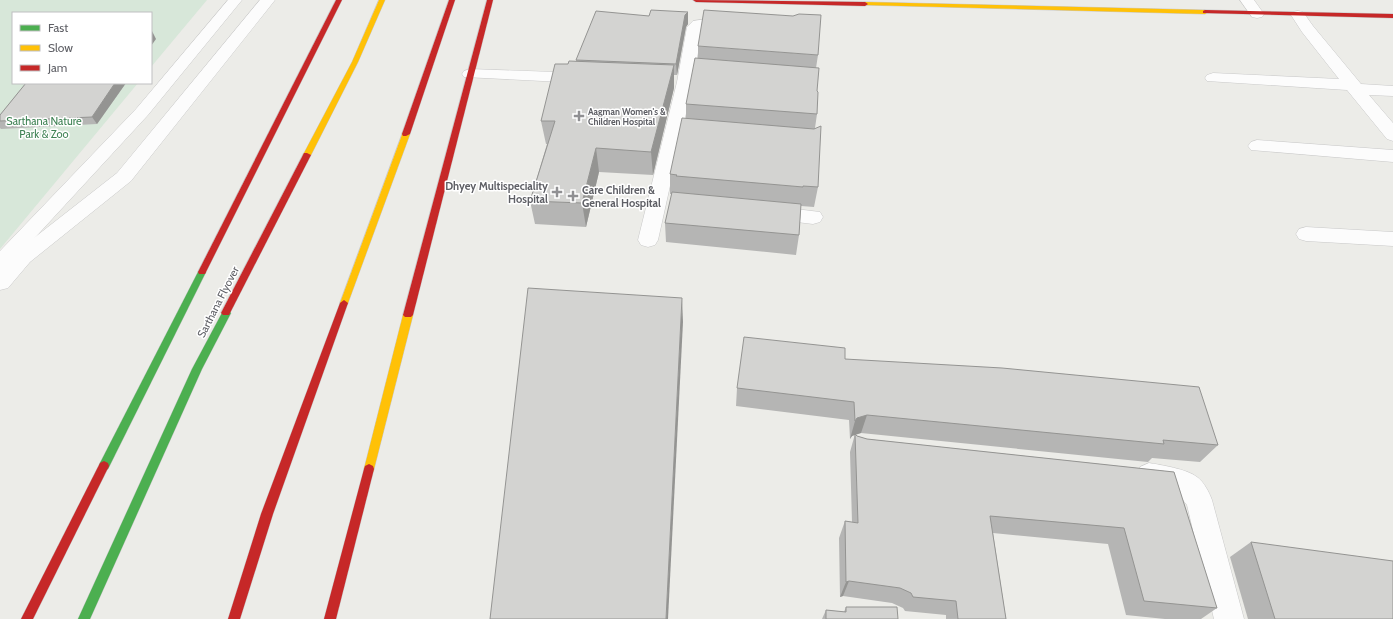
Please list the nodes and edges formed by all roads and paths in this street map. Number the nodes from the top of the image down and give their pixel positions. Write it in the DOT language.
graph roads {
  1 [pos="235,0"];
  2 [pos="268,0"];
  3 [pos="339,0"];
  4 [pos="382,0"];
  5 [pos="452,0"];
  6 [pos="490,0"];
  7 [pos="696,0"];
  8 [pos="1247,0"];
  9 [pos="1257,14"];
  10 [pos="1298,15"];
  11 [pos="1393,16"];
  12 [pos="745,26"];
  13 [pos="470,74"];
  14 [pos="1213,78"];
  15 [pos="597,79"];
  16 [pos="1354,87"];
  17 [pos="1393,91"];
  18 [pos="1393,135"];
  19 [pos="1257,146"];
  20 [pos="1393,156"];
  21 [pos="750,212"];
  22 [pos="813,217"];
  23 [pos="1306,234"];
  24 [pos="1393,239"];
  25 [pos="648,240"];
  26 [pos="0,263"];
  27 [pos="0,282"];
  28 [pos="1127,473"];
  29 [pos="27,619"];
  30 [pos="84,619"];
  31 [pos="234,619"];
  32 [pos="330,619"];
  33 [pos="1229,619"];
  1 -- 26 [label="lane"];
  2 -- 27 [label="street"];
  3 -- 29 [label="street"];
  4 -- 30 [label="street, Sarthana Flyover"];
  5 -- 31 [label="street"];
  6 -- 13 [label="street"];
  7 -- 9 [label="street"];
  8 -- 9 [label="street"];
  9 -- 10 [label="street"];
  10 -- 11 [label="street"];
  10 -- 16 [label="street"];
  12 -- 25 [label="street"];
  13 -- 15 [label="street"];
  13 -- 32 [label="street"];
  14 -- 16 [label="street"];
  16 -- 17 [label="street"];
  16 -- 18 [label="street"];
  19 -- 20 [label="street"];
  21 -- 22 [label="street"];
  23 -- 24 [label="street"];
  28 -- 33 [label="street"];
}
